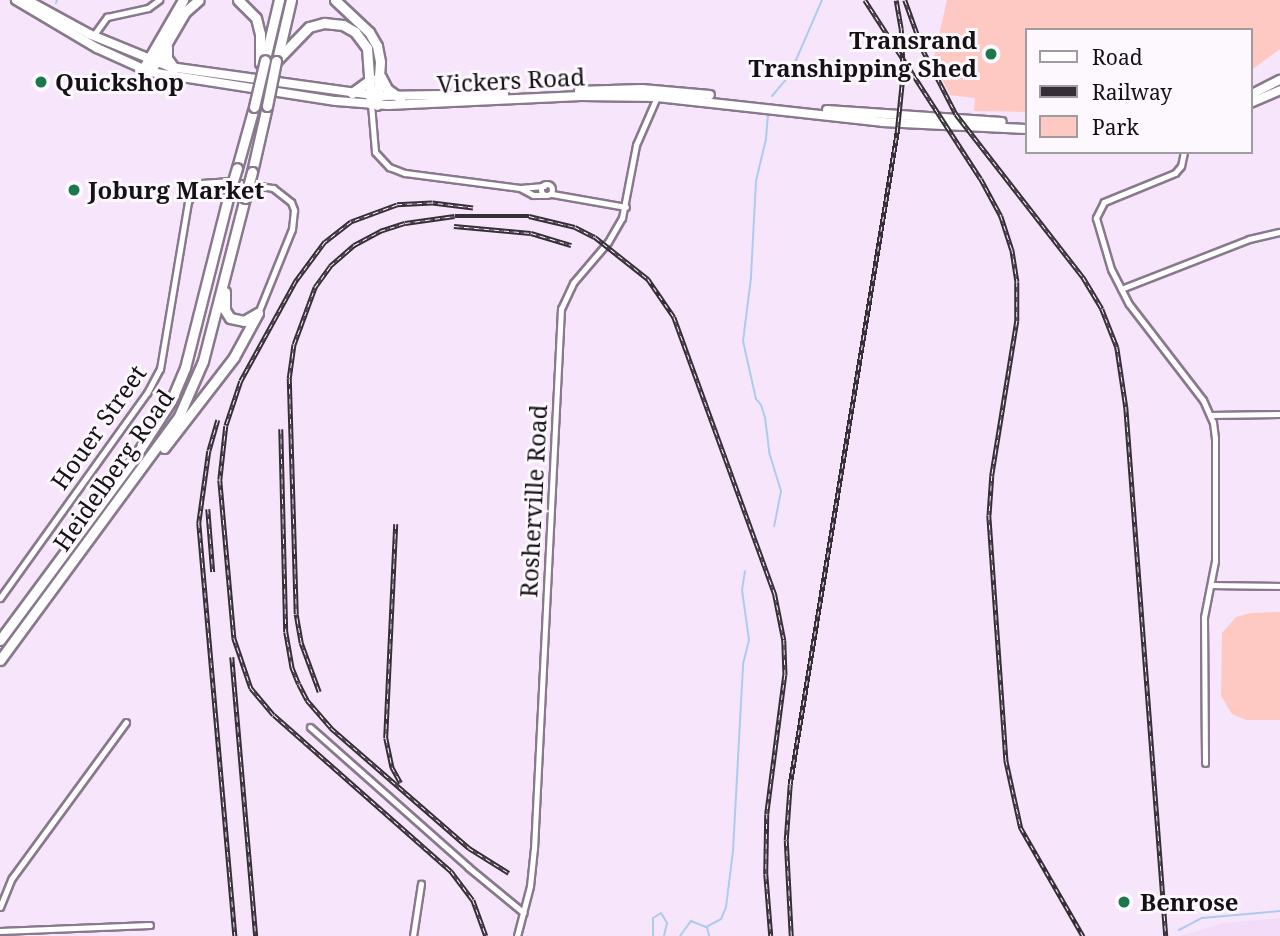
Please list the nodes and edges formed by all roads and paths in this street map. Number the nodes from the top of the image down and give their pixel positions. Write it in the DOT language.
graph roads {
  1 [pos="16,0"];
  2 [pos="27,0"];
  3 [pos="159,0"];
  4 [pos="183,0"];
  5 [pos="199,0"];
  6 [pos="238,0"];
  7 [pos="279,0"];
  8 [pos="291,0"];
  9 [pos="335,0"];
  10 [pos="93,36"];
  11 [pos="167,45"];
  12 [pos="276,61"];
  13 [pos="153,62"];
  14 [pos="262,62"];
  15 [pos="174,68"];
  16 [pos="147,71"];
  17 [pos="380,72"];
  18 [pos="371,79"];
  19 [pos="1280,80"];
  20 [pos="1280,90"];
  21 [pos="352,93"];
  22 [pos="657,94"];
  23 [pos="1252,94"];
  24 [pos="400,97"];
  25 [pos="374,100"];
  26 [pos="1252,102"];
  27 [pos="846,115"];
  28 [pos="1024,124"];
  29 [pos="1024,129"];
  30 [pos="1184,154"];
  31 [pos="544,186"];
  32 [pos="520,188"];
  33 [pos="552,194"];
  34 [pos="544,195"];
  35 [pos="625,207"];
  36 [pos="1280,232"];
  37 [pos="228,262"];
  38 [pos="1121,289"];
  39 [pos="258,313"];
  40 [pos="1280,414"];
  41 [pos="1210,415"];
  42 [pos="142,470"];
  43 [pos="1211,585"];
  44 [pos="1280,586"];
  45 [pos="0,598"];
  46 [pos="0,640"];
  47 [pos="0,660"];
  48 [pos="126,722"];
  49 [pos="310,726"];
  50 [pos="1205,763"];
  51 [pos="421,884"];
  52 [pos="0,907"];
  53 [pos="524,913"];
  54 [pos="150,925"];
  55 [pos="0,931"];
  56 [pos="413,936"];
  57 [pos="517,936"];
  1 -- 16 [label="main road, Vickers Road"];
  2 -- 10 [label="main road, Vickers Road"];
  3 -- 10 [label="street"];
  4 -- 13 [label="main road"];
  5 -- 11 [label="main road"];
  6 -- 14 [label="main road"];
  7 -- 14 [label="main road, Heidelberg Road"];
  8 -- 12 [label="main road, Heidelberg Road"];
  9 -- 17 [label="main road"];
  10 -- 13 [label="main road, Vickers Road"];
  11 -- 13 [label="main road"];
  11 -- 15 [label="main road"];
  12 -- 18 [label="main road"];
  12 -- 37 [label="main road, Heidelberg Road, bridge"];
  13 -- 15 [label="main road, Vickers Road"];
  13 -- 16 [label="main road"];
  14 -- 46 [label="main road, Heidelberg Road, bridge"];
  15 -- 21 [label="main road, Vickers Road"];
  16 -- 25 [label="main road, Vickers Road"];
  17 -- 24 [label="main road"];
  17 -- 25 [label="main road"];
  18 -- 21 [label="main road"];
  18 -- 25 [label="main road"];
  19 -- 23 [label="main road"];
  20 -- 26 [label="main road"];
  21 -- 25 [label="main road, Vickers Road"];
  22 -- 24 [label="main road, Vickers Road"];
  22 -- 25 [label="main road, Vickers Road"];
  22 -- 27 [label="main road, Vickers Road"];
  22 -- 35 [label="street, Rosherville Road"];
  24 -- 25 [label="main road, Vickers Road"];
  25 -- 32 [label="street"];
  27 -- 28 [label="main road, Vickers Road"];
  27 -- 29 [label="main road, Vickers Road"];
  30 -- 38 [label="street"];
  31 -- 32 [label="street"];
  31 -- 33 [label="street"];
  31 -- 34 [label="street"];
  32 -- 34 [label="street"];
  33 -- 34 [label="street"];
  33 -- 35 [label="street"];
  35 -- 53 [label="street, Rosherville Road"];
  36 -- 38 [label="street"];
  37 -- 39 [label="main road"];
  37 -- 42 [label="main road, Heidelberg Road"];
  38 -- 41 [label="street"];
  39 -- 42 [label="main road"];
  39 -- 45 [label="street, Houer Street"];
  40 -- 41 [label="street"];
  41 -- 43 [label="street"];
  42 -- 47 [label="main road, Heidelberg Road"];
  43 -- 44 [label="street"];
  43 -- 50 [label="street"];
  48 -- 52 [label="street"];
  49 -- 53 [label="street"];
  51 -- 56 [label="street"];
  53 -- 57 [label="street, Rosherville Road"];
  54 -- 55 [label="street"];
}
